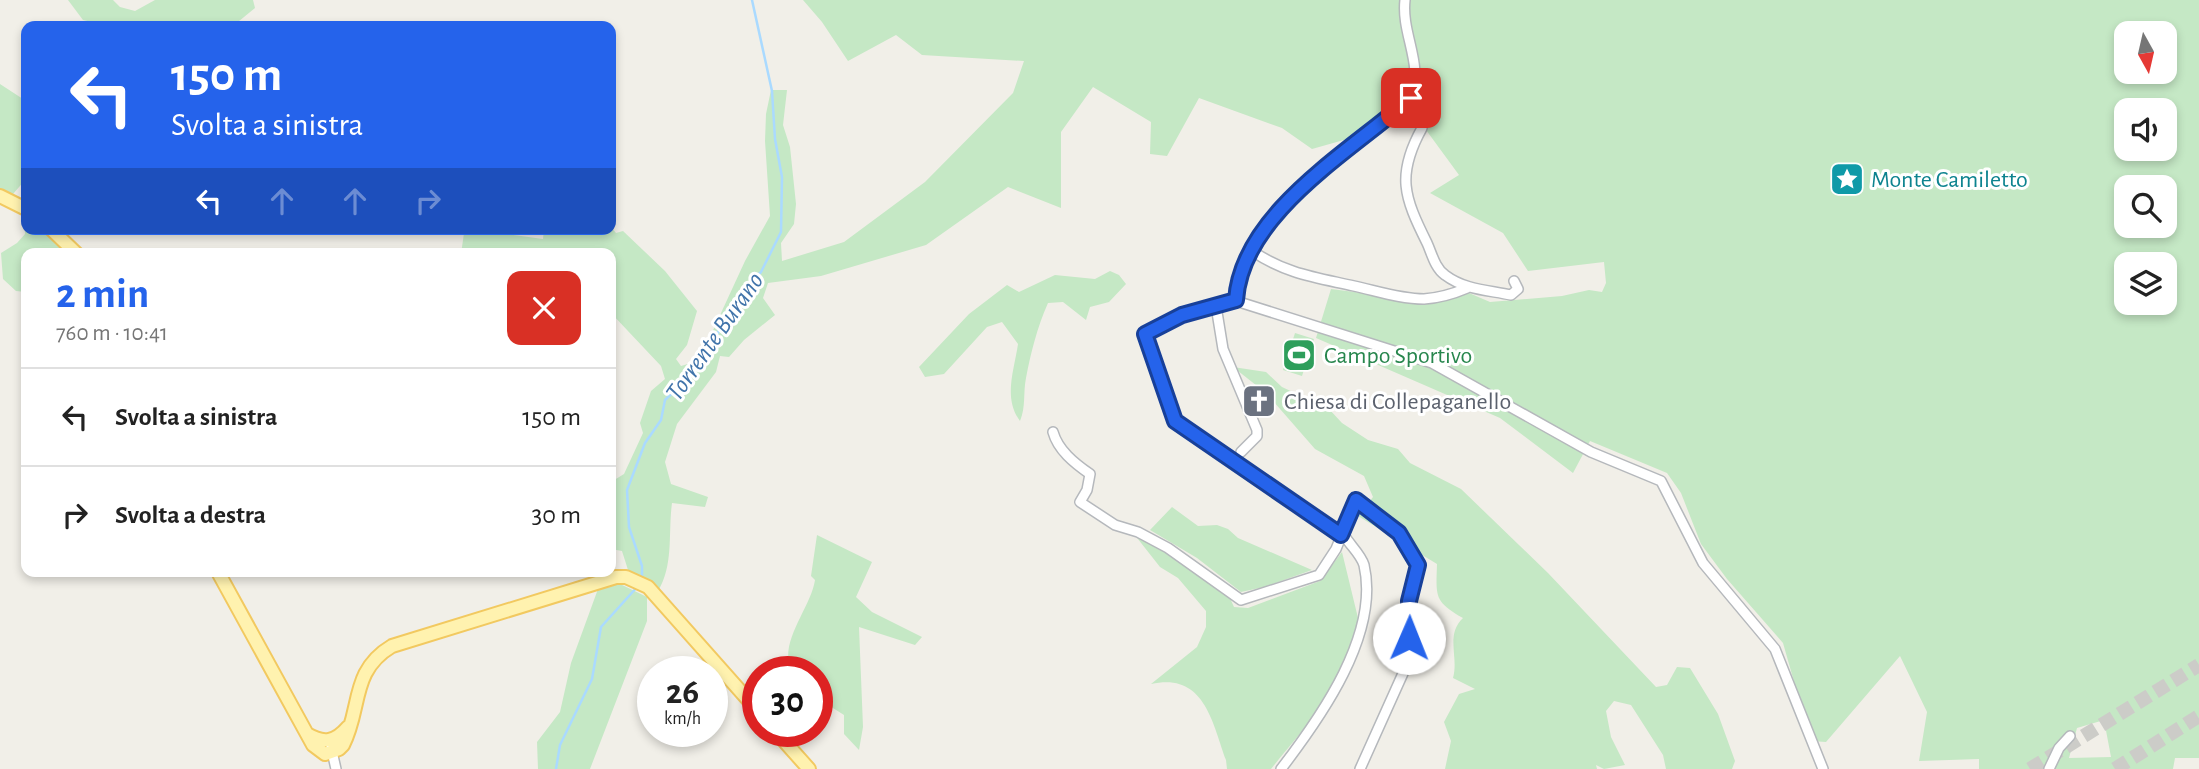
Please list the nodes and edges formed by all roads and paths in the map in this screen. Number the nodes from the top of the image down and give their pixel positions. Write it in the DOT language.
graph roads {
  1 [pos="1405,0"];
  2 [pos="1422,128"];
  3 [pos="0,196"];
  4 [pos="21,206"];
  5 [pos="57,235"];
  6 [pos="70,248"];
  7 [pos="1252,251"];
  8 [pos="1514,281"];
  9 [pos="1467,288"];
  10 [pos="1236,300"];
  11 [pos="1216,306"];
  12 [pos="1053,432"];
  13 [pos="1241,452"];
  14 [pos="1341,535"];
  15 [pos="221,577"];
  16 [pos="742,693"];
  17 [pos="2070,736"];
  18 [pos="331,747"];
  19 [pos="789,747"];
  20 [pos="336,769"];
  21 [pos="809,769"];
  22 [pos="1281,769"];
  23 [pos="1360,769"];
  24 [pos="1823,769"];
  25 [pos="2049,769"];
  1 -- 7 [label="street"];
  2 -- 9 [label="street"];
  3 -- 4 [label="main road"];
  5 -- 6 [label="main road"];
  7 -- 9 [label="street"];
  7 -- 10 [label="street"];
  8 -- 9 [label="street"];
  10 -- 11 [label="street"];
  10 -- 24 [label="street"];
  11 -- 13 [label="street"];
  11 -- 14 [label="street"];
  12 -- 14 [label="street"];
  14 -- 22 [label="street"];
  14 -- 23 [label="street"];
  15 -- 18 [label="main road"];
  16 -- 18 [label="main road"];
  17 -- 25 [label="street"];
  18 -- 20 [label="street"];
  19 -- 21 [label="main road"];
}
